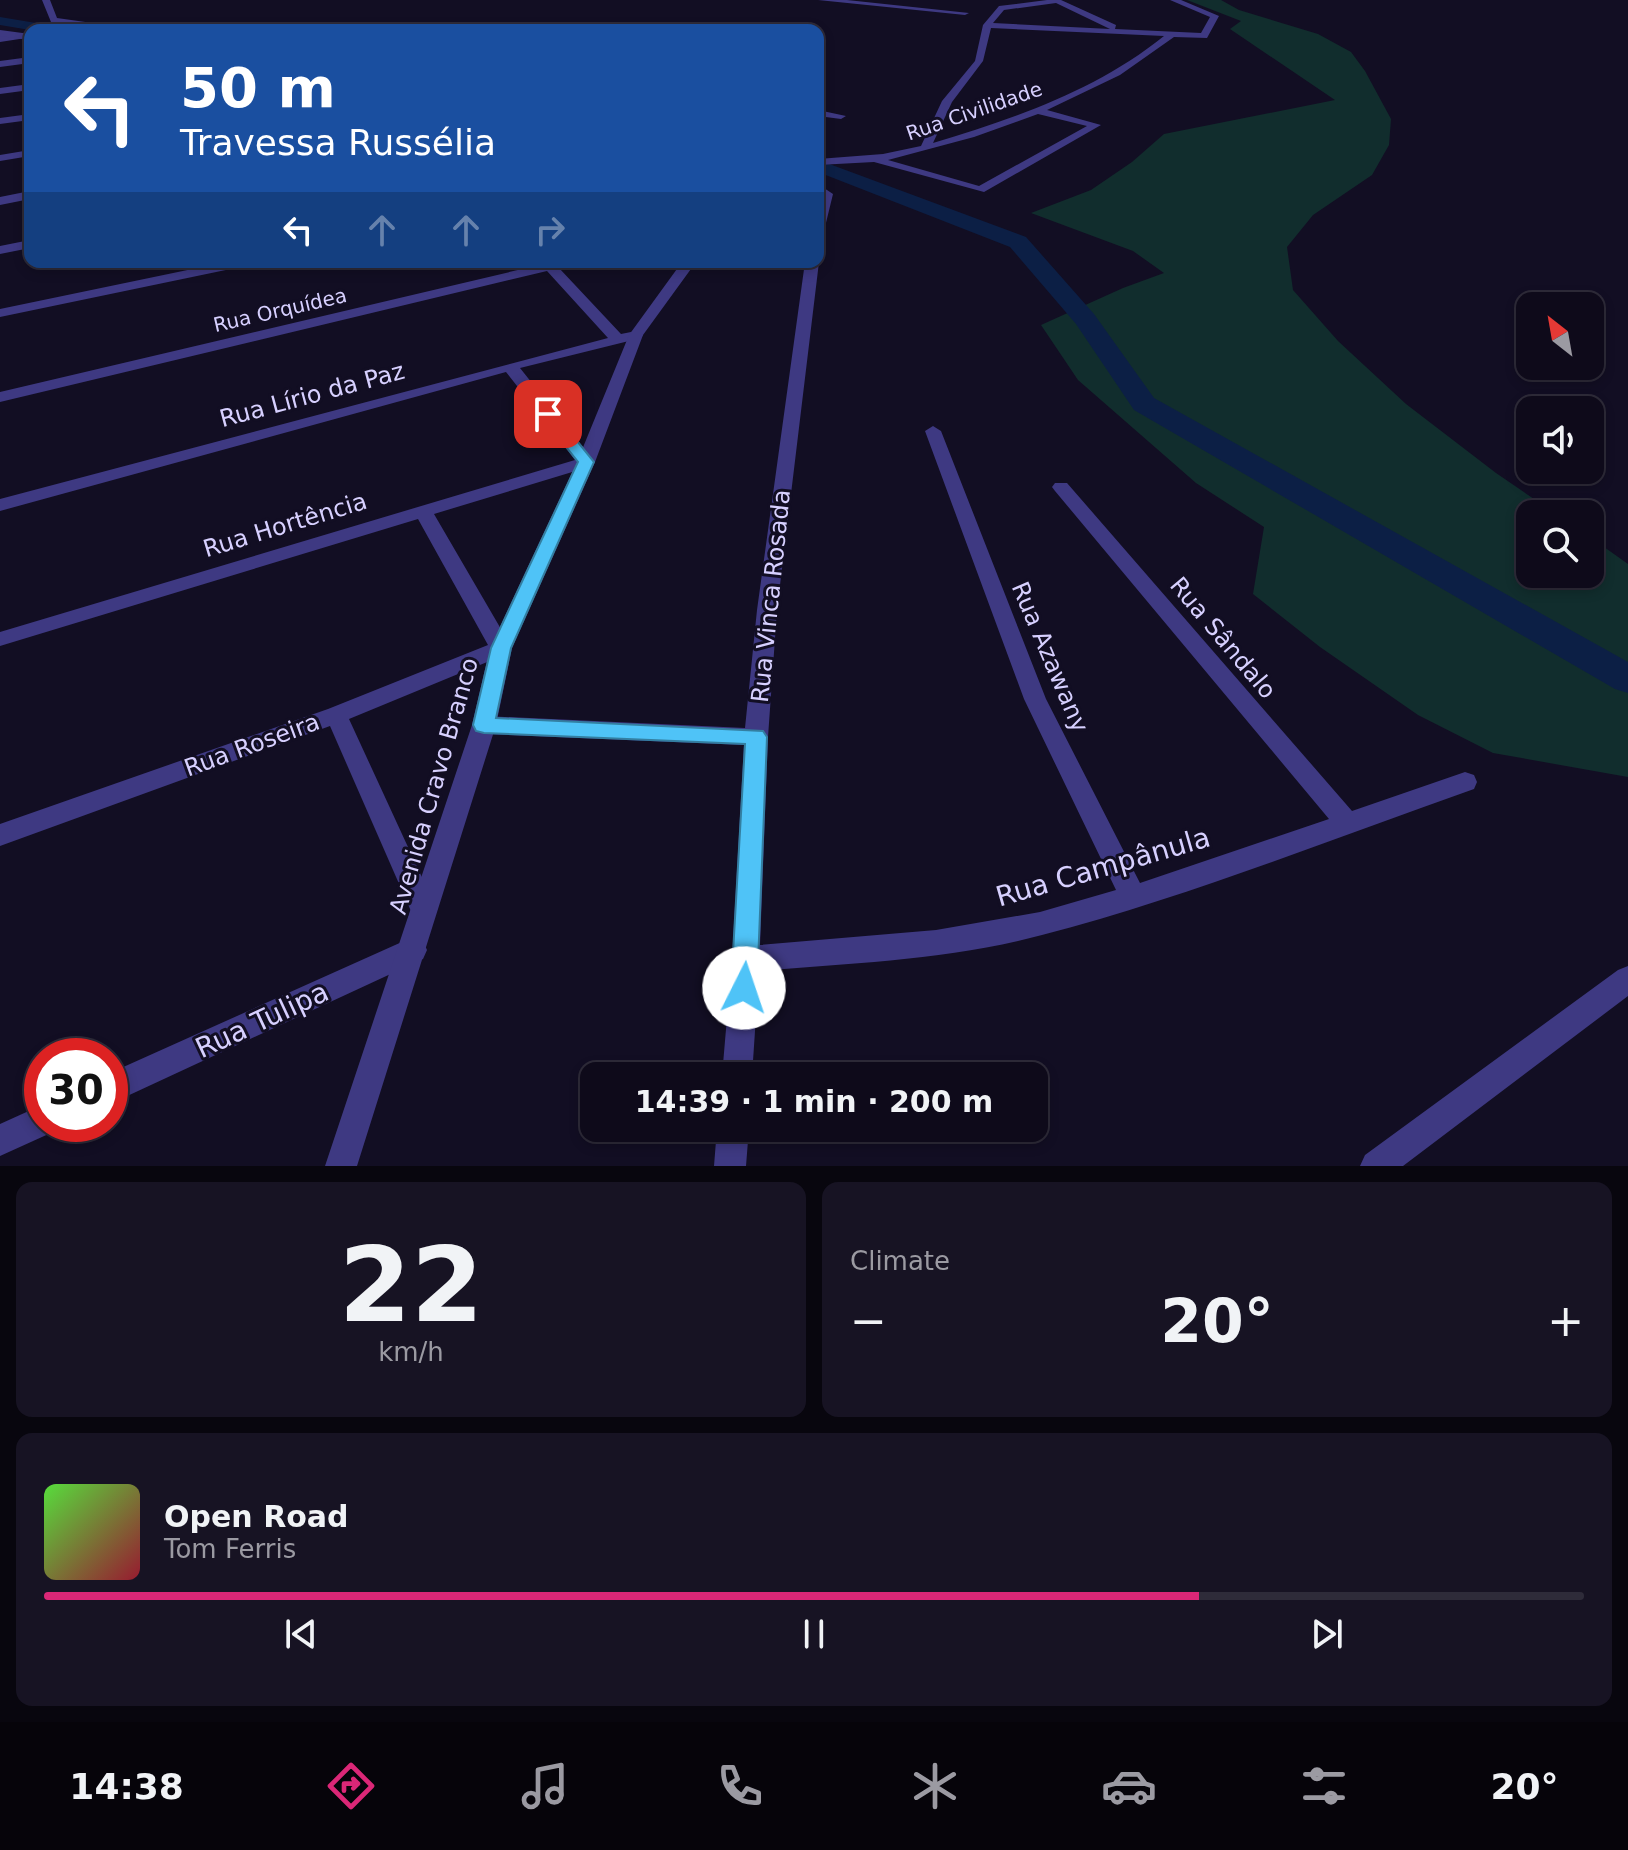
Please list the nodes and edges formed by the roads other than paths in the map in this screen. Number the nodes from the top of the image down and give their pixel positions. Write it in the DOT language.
graph roads {
  1 [pos="46,0"];
  2 [pos="822,0"];
  3 [pos="1004,0"];
  4 [pos="1056,0"];
  5 [pos="1174,0"];
  6 [pos="1012,7"];
  7 [pos="965,13"];
  8 [pos="88,24"];
  9 [pos="987,25"];
  10 [pos="1121,30"];
  11 [pos="1171,35"];
  12 [pos="0,36"];
  13 [pos="24,37"];
  14 [pos="24,61"];
  15 [pos="0,64"];
  16 [pos="24,88"];
  17 [pos="0,91"];
  18 [pos="1038,111"];
  19 [pos="824,114"];
  20 [pos="841,116"];
  21 [pos="24,118"];
  22 [pos="0,121"];
  23 [pos="926,147"];
  24 [pos="24,154"];
  25 [pos="0,158"];
  26 [pos="867,158"];
  27 [pos="824,162"];
  28 [pos="24,196"];
  29 [pos="0,201"];
  30 [pos="24,245"];
  31 [pos="0,250"];
  32 [pos="216,268"];
  33 [pos="546,268"];
  34 [pos="551,268"];
  35 [pos="684,268"];
  36 [pos="811,268"];
  37 [pos="0,313"];
  38 [pos="626,337"];
  39 [pos="510,366"];
  40 [pos="0,397"];
  41 [pos="933,431"];
  42 [pos="586,462"];
  43 [pos="1061,487"];
  44 [pos="0,505"];
  45 [pos="422,510"];
  46 [pos="0,639"];
  47 [pos="501,648"];
  48 [pos="336,715"];
  49 [pos="484,725"];
  50 [pos="756,737"];
  51 [pos="1465,782"];
  52 [pos="1347,823"];
  53 [pos="0,835"];
  54 [pos="1133,897"];
  55 [pos="424,910"];
  56 [pos="413,950"];
  57 [pos="746,959"];
  58 [pos="1628,979"];
  59 [pos="738,1062"];
  60 [pos="128,1081"];
  61 [pos="24,1129"];
  62 [pos="0,1140"];
  63 [pos="732,1142"];
  64 [pos="341,1166"];
  65 [pos="730,1166"];
  66 [pos="1376,1166"];
  1 -- 8 [label="street"];
  2 -- 7 [label="street"];
  3 -- 6 [label="street"];
  4 -- 6 [label="street"];
  4 -- 10 [label="street"];
  5 -- 11 [label="street"];
  6 -- 9 [label="street"];
  9 -- 10 [label="street"];
  9 -- 23 [label="street"];
  10 -- 11 [label="street"];
  11 -- 18 [label="street, Rua Civilidade"];
  12 -- 13 [label="street"];
  14 -- 15 [label="street"];
  16 -- 17 [label="street"];
  18 -- 23 [label="street, Rua Civilidade"];
  18 -- 26 [label="street"];
  19 -- 20 [label="street"];
  21 -- 22 [label="street"];
  23 -- 26 [label="street, Rua Civilidade"];
  24 -- 25 [label="street"];
  26 -- 27 [label="street, Rua Civilidade"];
  28 -- 29 [label="street"];
  30 -- 31 [label="street"];
  32 -- 37 [label="street"];
  33 -- 40 [label="street, Rua Orquídea"];
  34 -- 38 [label="street"];
  35 -- 38 [label="street, Avenida Cravo Branco"];
  36 -- 50 [label="street, Rua Vinca Rosada"];
  38 -- 39 [label="street, Rua Lírio da Paz"];
  38 -- 42 [label="street, Avenida Cravo Branco"];
  39 -- 42 [label="street"];
  39 -- 44 [label="street, Rua Lírio da Paz"];
  41 -- 54 [label="street, Rua Azawany"];
  42 -- 45 [label="street, Rua Hortência"];
  42 -- 47 [label="street, Avenida Cravo Branco"];
  43 -- 52 [label="street, Rua Sândalo"];
  45 -- 46 [label="street, Rua Hortência"];
  45 -- 47 [label="street"];
  47 -- 48 [label="street, Rua Roseira"];
  47 -- 49 [label="street, Avenida Cravo Branco"];
  48 -- 53 [label="street, Rua Roseira"];
  48 -- 55 [label="street"];
  49 -- 50 [label="street"];
  49 -- 55 [label="street, Avenida Cravo Branco"];
  50 -- 57 [label="street, Rua Vinca Rosada"];
  51 -- 52 [label="street, Rua Campânula"];
  52 -- 54 [label="street, Rua Campânula"];
  54 -- 57 [label="street, Rua Campânula"];
  55 -- 56 [label="street, Avenida Cravo Branco"];
  56 -- 60 [label="street, Rua Tulipa"];
  56 -- 64 [label="street, Avenida Cravo Branco"];
  57 -- 59 [label="street, Rua Vinca Rosada"];
  58 -- 66 [label="street"];
  61 -- 62 [label="street"];
  63 -- 65 [label="street"];
}
